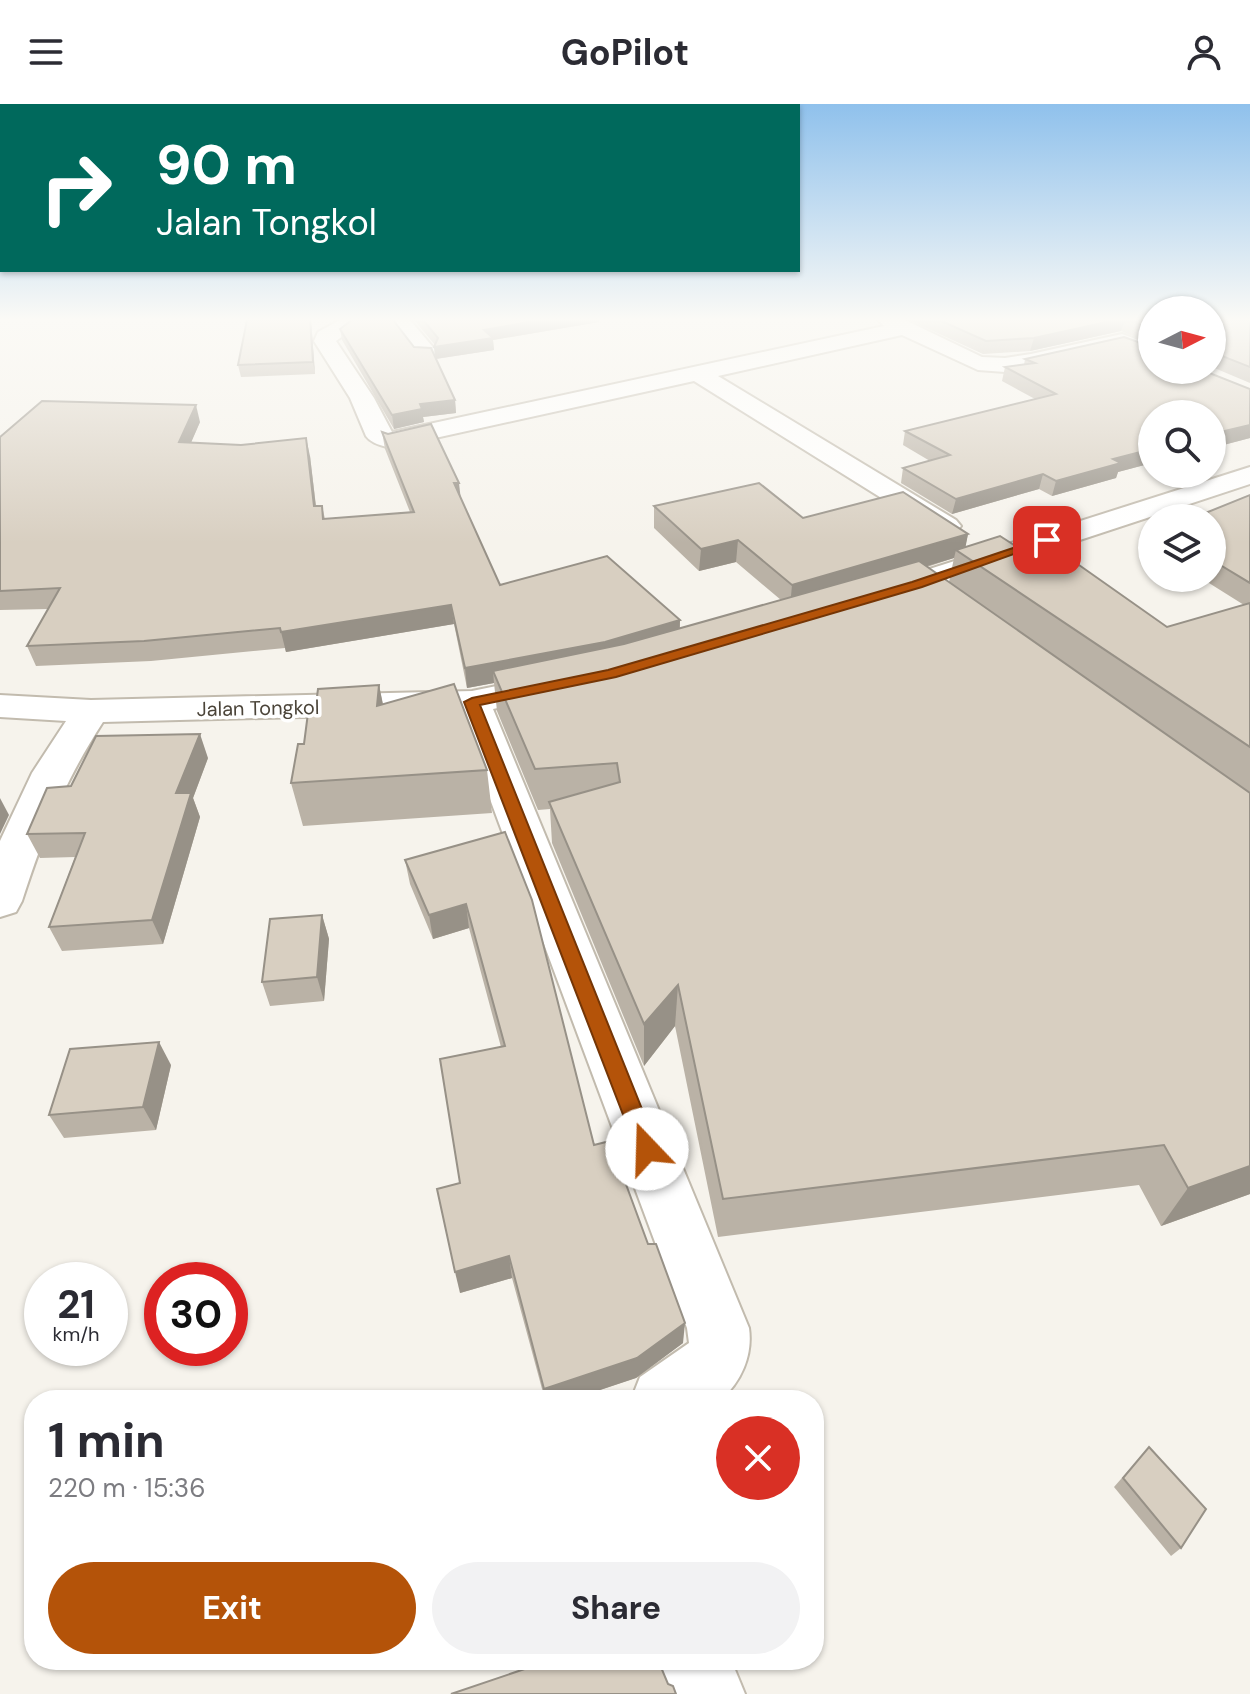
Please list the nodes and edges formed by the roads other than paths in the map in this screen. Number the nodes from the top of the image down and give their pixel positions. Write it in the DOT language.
graph roads {
  1 [pos="360,394"];
  2 [pos="602,394"];
  3 [pos="732,394"];
  4 [pos="1250,475"];
  5 [pos="995,557"];
  6 [pos="917,585"];
  7 [pos="856,602"];
  8 [pos="955,612"];
  9 [pos="580,680"];
  10 [pos="472,702"];
  11 [pos="0,706"];
  12 [pos="91,711"];
  13 [pos="1,895"];
  14 [pos="678,1390"];
  15 [pos="696,1670"];
  16 [pos="707,1694"];
  1 -- 2 [label="street"];
  3 -- 5 [label="street"];
  4 -- 5 [label="street"];
  5 -- 6 [label="street"];
  6 -- 7 [label="street"];
  6 -- 8 [label="street"];
  9 -- 10 [label="street, Jalan Tongkol"];
  10 -- 12 [label="street, Jalan Tongkol"];
  10 -- 14 [label="street"];
  11 -- 12 [label="street, Jalan Tongkol"];
  12 -- 13 [label="street"];
  15 -- 16 [label="street"];
}
